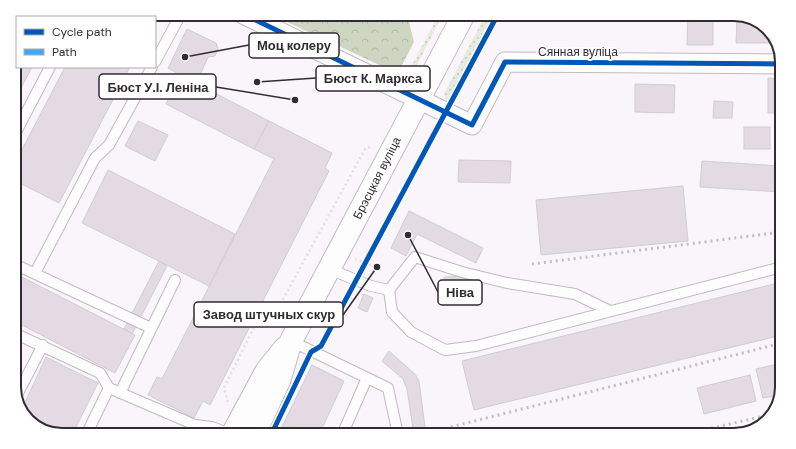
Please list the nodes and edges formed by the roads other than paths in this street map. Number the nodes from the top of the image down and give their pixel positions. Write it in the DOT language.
graph roads {
  1 [pos="175,21"];
  2 [pos="257,21"];
  3 [pos="460,21"];
  4 [pos="159,46"];
  5 [pos="156,58"];
  6 [pos="775,64"];
  7 [pos="49,68"];
  8 [pos="151,68"];
  9 [pos="418,100"];
  10 [pos="21,123"];
  11 [pos="334,260"];
  12 [pos="21,267"];
  13 [pos="775,269"];
  14 [pos="35,273"];
  15 [pos="175,280"];
  16 [pos="389,290"];
  17 [pos="610,311"];
  18 [pos="151,328"];
  19 [pos="21,336"];
  20 [pos="291,341"];
  21 [pos="43,345"];
  22 [pos="367,378"];
  23 [pos="21,387"];
  24 [pos="109,388"];
  25 [pos="120,393"];
  26 [pos="89,428"];
  27 [pos="207,428"];
  28 [pos="230,428"];
  29 [pos="257,428"];
  30 [pos="345,428"];
  31 [pos="397,428"];
  1 -- 4 [label="lane"];
  2 -- 9 [label="street"];
  3 -- 9 [label="main road, Брэсцкая вуліца"];
  4 -- 5 [label="lane"];
  6 -- 9 [label="street, Сянная вуліца"];
  7 -- 10 [label="lane"];
  8 -- 14 [label="lane"];
  9 -- 11 [label="main road, Брэсцкая вуліца"];
  11 -- 16 [label="lane"];
  11 -- 20 [label="main road, Брэсцкая вуліца"];
  12 -- 14 [label="lane"];
  13 -- 17 [label="lane"];
  14 -- 18 [label="lane"];
  15 -- 18 [label="lane"];
  16 -- 17 [label="lane"];
  16 -- 17 [label="lane"];
  18 -- 25 [label="lane"];
  19 -- 21 [label="lane"];
  20 -- 22 [label="lane"];
  20 -- 28 [label="main road, Брэсцкая вуліца"];
  20 -- 29 [label="main road, Брэсцкая вуліца"];
  21 -- 23 [label="lane"];
  21 -- 24 [label="lane"];
  22 -- 30 [label="lane"];
  22 -- 31 [label="lane"];
  24 -- 25 [label="lane"];
  24 -- 26 [label="lane"];
  25 -- 27 [label="lane"];
}
